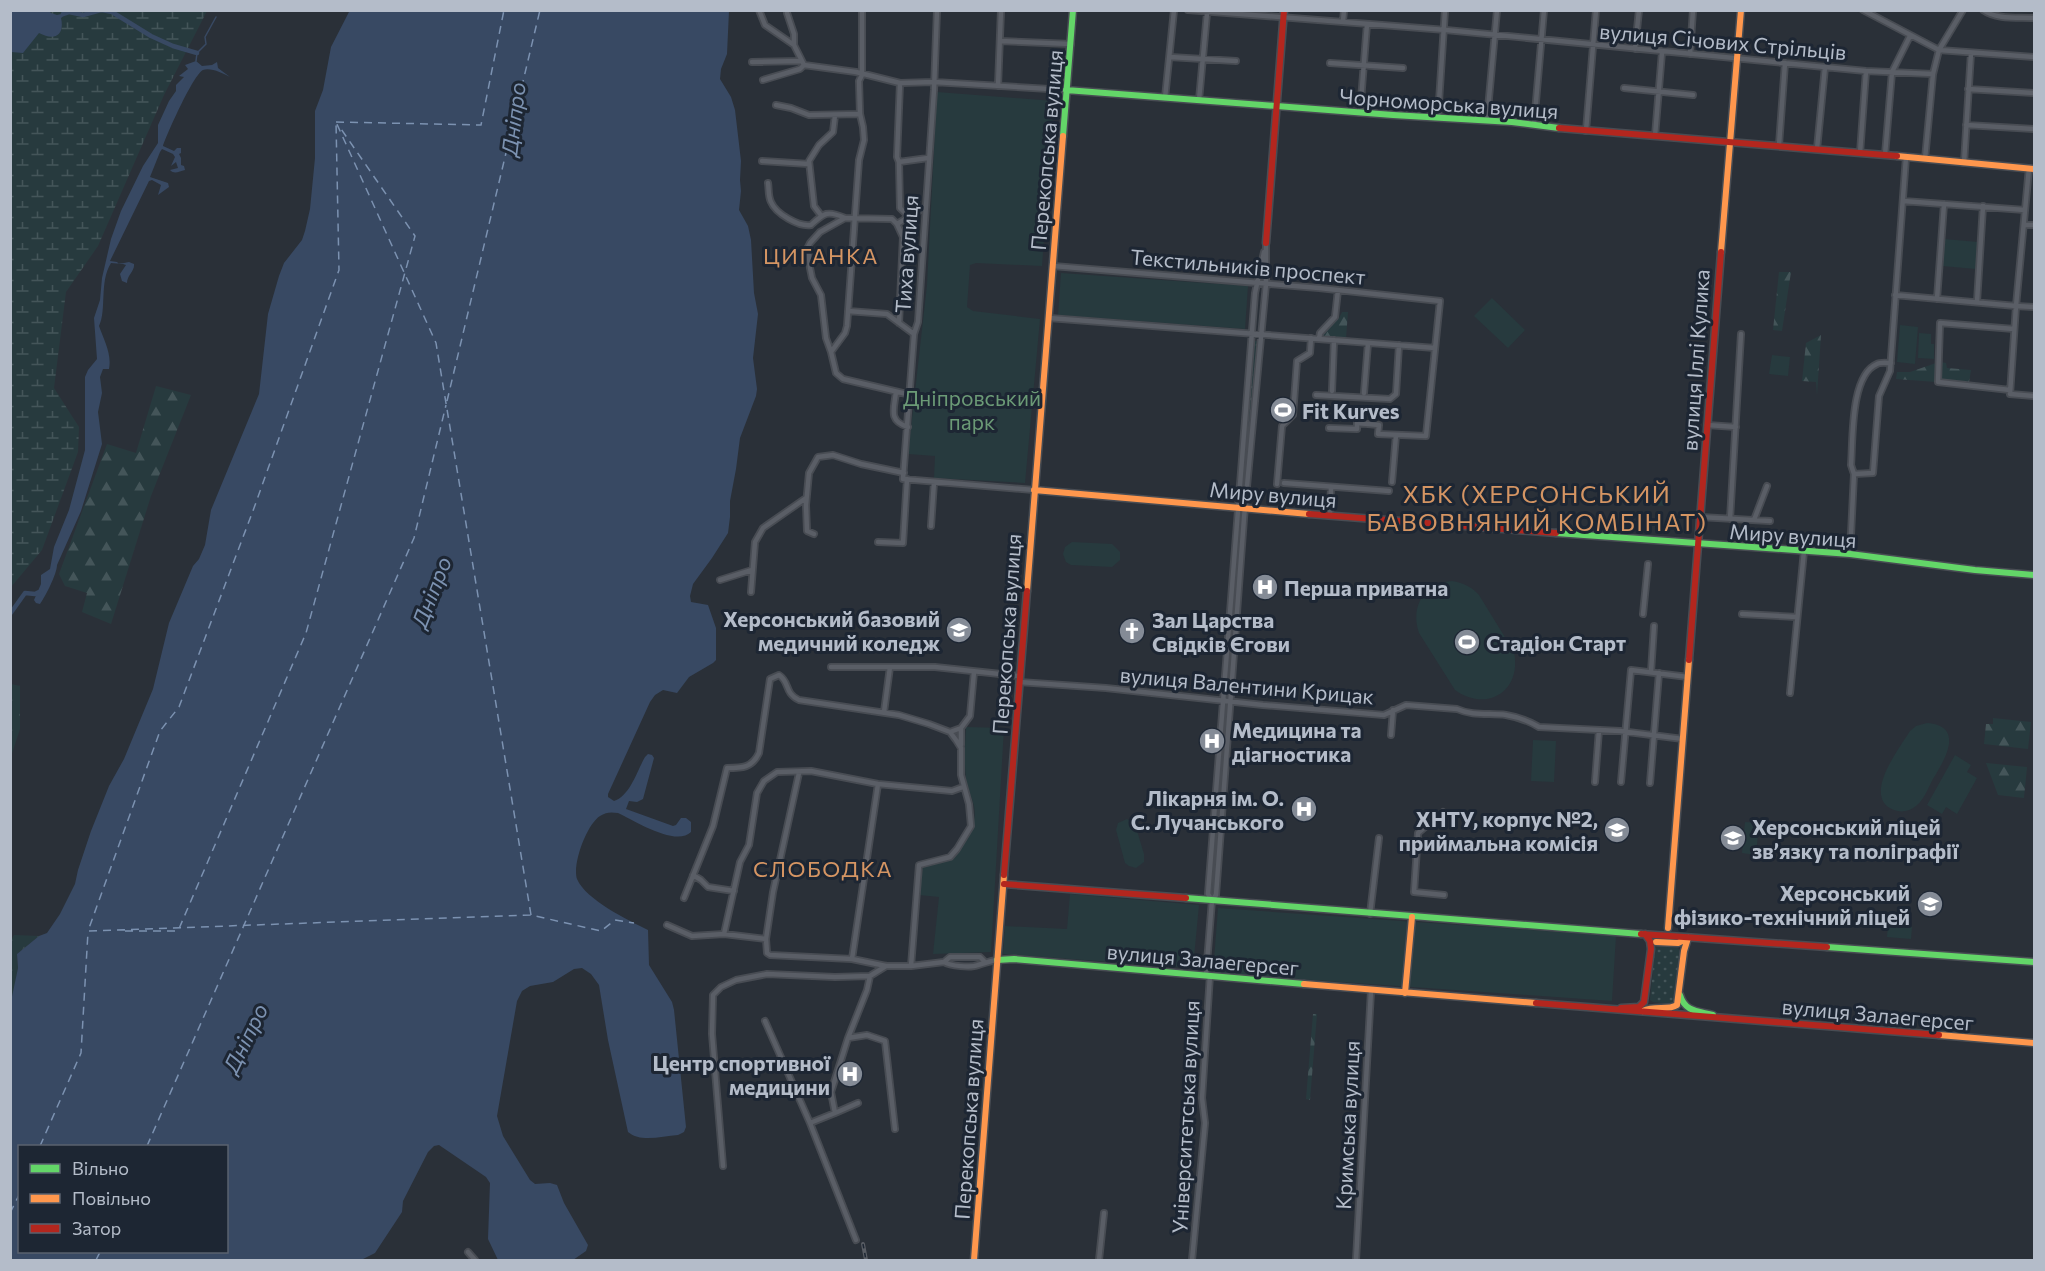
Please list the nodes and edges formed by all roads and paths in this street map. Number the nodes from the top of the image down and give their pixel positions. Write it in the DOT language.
graph roads {
  1 [pos="759,10"];
  2 [pos="862,10"];
  3 [pos="937,10"];
  4 [pos="1001,10"];
  5 [pos="1073,10"];
  6 [pos="1174,10"];
  7 [pos="1188,10"];
  8 [pos="1344,10"];
  9 [pos="1445,10"];
  10 [pos="1497,10"];
  11 [pos="1544,10"];
  12 [pos="1596,10"];
  13 [pos="1639,10"];
  14 [pos="1693,10"];
  15 [pos="1741,10"];
  16 [pos="1863,10"];
  17 [pos="1963,10"];
  18 [pos="1983,10"];
  19 [pos="1210,12"];
  20 [pos="787,13"];
  21 [pos="1283,14"];
  22 [pos="2034,18"];
  23 [pos="1343,21"];
  24 [pos="1368,24"];
  25 [pos="1443,30"];
  26 [pos="1495,35"];
  27 [pos="1910,36"];
  28 [pos="1542,40"];
  29 [pos="1000,41"];
  30 [pos="1071,44"];
  31 [pos="794,45"];
  32 [pos="1593,45"];
  33 [pos="1635,49"];
  34 [pos="1939,50"];
  35 [pos="1662,52"];
  36 [pos="1971,53"];
  37 [pos="1690,54"];
  38 [pos="1170,57"];
  39 [pos="2034,57"];
  40 [pos="1736,59"];
  41 [pos="1203,60"];
  42 [pos="1236,61"];
  43 [pos="752,62"];
  44 [pos="802,63"];
  45 [pos="1330,63"];
  46 [pos="1785,63"];
  47 [pos="1364,66"];
  48 [pos="1825,67"];
  49 [pos="1402,68"];
  50 [pos="1866,71"];
  51 [pos="1892,72"];
  52 [pos="1933,74"];
  53 [pos="862,75"];
  54 [pos="763,80"];
  55 [pos="933,82"];
  56 [pos="900,83"];
  57 [pos="998,86"];
  58 [pos="1624,88"];
  59 [pos="1968,89"];
  60 [pos="1066,90"];
  61 [pos="1659,92"];
  62 [pos="2034,93"];
  63 [pos="1693,95"];
  64 [pos="1166,98"];
  65 [pos="1199,100"];
  66 [pos="776,105"];
  67 [pos="1278,106"];
  68 [pos="1360,113"];
  69 [pos="860,114"];
  70 [pos="836,115"];
  71 [pos="1438,117"];
  72 [pos="1487,120"];
  73 [pos="1534,124"];
  74 [pos="1966,124"];
  75 [pos="2034,129"];
  76 [pos="1586,131"];
  77 [pos="1655,136"];
  78 [pos="1729,142"];
  79 [pos="1779,146"];
  80 [pos="1817,149"];
  81 [pos="1860,153"];
  82 [pos="1885,155"];
  83 [pos="1906,157"];
  84 [pos="928,159"];
  85 [pos="1925,159"];
  86 [pos="762,161"];
  87 [pos="899,162"];
  88 [pos="1964,163"];
  89 [pos="809,164"];
  90 [pos="2032,169"];
  91 [pos="768,183"];
  92 [pos="1903,201"];
  93 [pos="1944,204"];
  94 [pos="1983,206"];
  95 [pos="925,207"];
  96 [pos="2025,210"];
  97 [pos="820,214"];
  98 [pos="908,216"];
  99 [pos="854,217"];
  100 [pos="845,218"];
  101 [pos="897,224"];
  102 [pos="2024,225"];
  103 [pos="2034,225"];
  104 [pos="1266,243"];
  105 [pos="1053,266"];
  106 [pos="1257,284"];
  107 [pos="1266,284"];
  108 [pos="1338,290"];
  109 [pos="1895,295"];
  110 [pos="1937,299"];
  111 [pos="1977,302"];
  112 [pos="2016,306"];
  113 [pos="2034,307"];
  114 [pos="849,311"];
  115 [pos="1049,318"];
  116 [pos="899,323"];
  117 [pos="2014,328"];
  118 [pos="1252,333"];
  119 [pos="1261,333"];
  120 [pos="914,334"];
  121 [pos="1741,334"];
  122 [pos="1311,338"];
  123 [pos="1319,339"];
  124 [pos="1334,340"];
  125 [pos="1368,343"];
  126 [pos="1399,345"];
  127 [pos="1435,348"];
  128 [pos="831,352"];
  129 [pos="1891,363"];
  130 [pos="1332,391"];
  131 [pos="896,392"];
  132 [pos="2010,392"];
  133 [pos="1364,393"];
  134 [pos="911,395"];
  135 [pos="1316,395"];
  136 [pos="2034,396"];
  137 [pos="1707,425"];
  138 [pos="908,427"];
  139 [pos="1736,427"];
  140 [pos="1329,428"];
  141 [pos="1396,435"];
  142 [pos="1854,474"];
  143 [pos="905,477"];
  144 [pos="934,482"];
  145 [pos="1392,482"];
  146 [pos="1284,483"];
  147 [pos="1277,484"];
  148 [pos="1767,486"];
  149 [pos="1331,487"];
  150 [pos="1034,490"];
  151 [pos="1389,491"];
  152 [pos="806,498"];
  153 [pos="1242,507"];
  154 [pos="1330,516"];
  155 [pos="1700,517"];
  156 [pos="1730,519"];
  157 [pos="1754,520"];
  158 [pos="1770,521"];
  159 [pos="931,526"];
  160 [pos="814,534"];
  161 [pos="878,542"];
  162 [pos="1698,544"];
  163 [pos="1804,551"];
  164 [pos="1850,554"];
  165 [pos="1648,564"];
  166 [pos="752,570"];
  167 [pos="2034,575"];
  168 [pos="720,580"];
  169 [pos="751,592"];
  170 [pos="1643,614"];
  171 [pos="1743,614"];
  172 [pos="1797,617"];
  173 [pos="1654,626"];
  174 [pos="831,667"];
  175 [pos="890,667"];
  176 [pos="974,672"];
  177 [pos="1651,672"];
  178 [pos="1659,673"];
  179 [pos="1688,677"];
  180 [pos="1019,679"];
  181 [pos="1790,693"];
  182 [pos="1223,701"];
  183 [pos="1231,701"];
  184 [pos="1393,710"];
  185 [pos="884,712"];
  186 [pos="961,728"];
  187 [pos="1599,730"];
  188 [pos="950,732"];
  189 [pos="1625,732"];
  190 [pos="1391,735"];
  191 [pos="1654,735"];
  192 [pos="1683,739"];
  193 [pos="961,748"];
  194 [pos="799,773"];
  195 [pos="1595,782"];
  196 [pos="1621,782"];
  197 [pos="1650,783"];
  198 [pos="878,784"];
  199 [pos="963,787"];
  200 [pos="1443,812"];
  201 [pos="1378,838"];
  202 [pos="693,875"];
  203 [pos="1004,884"];
  204 [pos="734,891"];
  205 [pos="1444,895"];
  206 [pos="684,898"];
  207 [pos="1212,900"];
  208 [pos="1370,914"];
  209 [pos="1412,917"];
  210 [pos="667,925"];
  211 [pos="1668,928"];
  212 [pos="724,934"];
  213 [pos="1645,934"];
  214 [pos="1661,936"];
  215 [pos="1673,937"];
  216 [pos="1688,938"];
  217 [pos="766,939"];
  218 [pos="1656,942"];
  219 [pos="1678,943"];
  220 [pos="1651,949"];
  221 [pos="1684,951"];
  222 [pos="852,959"];
  223 [pos="998,960"];
  224 [pos="984,961"];
  225 [pos="944,962"];
  226 [pos="2034,962"];
  227 [pos="886,966"];
  228 [pos="911,966"];
  229 [pos="1208,975"];
  230 [pos="870,976"];
  231 [pos="1371,991"];
  232 [pos="1405,993"];
  233 [pos="1680,994"];
  234 [pos="1647,995"];
  235 [pos="1651,1007"];
  236 [pos="1616,1008"];
  237 [pos="1642,1012"];
  238 [pos="1657,1013"];
  239 [pos="1720,1017"];
  240 [pos="765,1021"];
  241 [pos="849,1038"];
  242 [pos="2034,1043"];
  243 [pos="858,1103"];
  244 [pos="835,1113"];
  245 [pos="810,1123"];
  246 [pos="895,1129"];
  247 [pos="723,1166"];
  248 [pos="1104,1213"];
  249 [pos="856,1240"];
  250 [pos="468,1252"];
  251 [pos="475,1260"];
  252 [pos="974,1260"];
  253 [pos="1098,1260"];
  254 [pos="1192,1260"];
  255 [pos="1356,1260"];
  1 -- 31 [label="street"];
  2 -- 53 [label="street"];
  3 -- 55 [label="street, Тиха вулиця"];
  4 -- 29 [label="street"];
  5 -- 30 [label="street, Перекопська вулиця"];
  6 -- 38 [label="street"];
  7 -- 19 [label="street, вулиця Січових Стрільців"];
  8 -- 23 [label="street"];
  9 -- 25 [label="street"];
  10 -- 26 [label="street"];
  11 -- 28 [label="street"];
  12 -- 32 [label="street"];
  13 -- 33 [label="street"];
  14 -- 37 [label="street"];
  15 -- 40 [label="street, вулиця Іллі Кулика"];
  16 -- 27 [label="street"];
  17 -- 34 [label="street"];
  18 -- 22 [label="street"];
  19 -- 21 [label="street, вулиця Січових Стрільців"];
  19 -- 41 [label="street"];
  20 -- 31 [label="street"];
  21 -- 23 [label="street, вулиця Січових Стрільців"];
  21 -- 67 [label="street, Університетська вулиця"];
  23 -- 24 [label="street, вулиця Січових Стрільців"];
  24 -- 25 [label="street, вулиця Січових Стрільців"];
  24 -- 47 [label="street"];
  25 -- 26 [label="street, вулиця Січових Стрільців"];
  25 -- 71 [label="street"];
  26 -- 28 [label="street, вулиця Січових Стрільців"];
  26 -- 72 [label="street"];
  27 -- 34 [label="street"];
  27 -- 51 [label="street"];
  28 -- 32 [label="street, вулиця Січових Стрільців"];
  28 -- 73 [label="street"];
  29 -- 30 [label="street"];
  29 -- 57 [label="street"];
  30 -- 60 [label="street, Перекопська вулиця"];
  31 -- 44 [label="street"];
  32 -- 33 [label="street, вулиця Січових Стрільців"];
  32 -- 76 [label="street"];
  33 -- 35 [label="street, вулиця Січових Стрільців"];
  34 -- 36 [label="street"];
  34 -- 52 [label="street"];
  35 -- 37 [label="street, вулиця Січових Стрільців"];
  35 -- 61 [label="street"];
  36 -- 39 [label="street"];
  36 -- 59 [label="street"];
  37 -- 40 [label="street, вулиця Січових Стрільців"];
  38 -- 41 [label="street"];
  38 -- 64 [label="street"];
  40 -- 46 [label="street, вулиця Січових Стрільців"];
  40 -- 78 [label="street, вулиця Іллі Кулика"];
  41 -- 42 [label="street"];
  41 -- 65 [label="street"];
  43 -- 44 [label="street, Чорноморська вулиця"];
  44 -- 53 [label="street, Чорноморська вулиця"];
  44 -- 54 [label="street"];
  45 -- 47 [label="street"];
  46 -- 48 [label="street, вулиця Січових Стрільців"];
  46 -- 79 [label="street"];
  47 -- 49 [label="street"];
  47 -- 68 [label="street"];
  48 -- 50 [label="street, вулиця Січових Стрільців"];
  48 -- 80 [label="street"];
  50 -- 51 [label="street, вулиця Січових Стрільців"];
  50 -- 81 [label="street"];
  51 -- 52 [label="street, вулиця Січових Стрільців"];
  51 -- 82 [label="street"];
  52 -- 85 [label="street"];
  53 -- 56 [label="street, Чорноморська вулиця"];
  53 -- 69 [label="street"];
  55 -- 56 [label="street, Чорноморська вулиця"];
  55 -- 57 [label="street, Чорноморська вулиця"];
  55 -- 84 [label="street, Тиха вулиця"];
  56 -- 87 [label="street, Тиха вулиця"];
  57 -- 60 [label="street, Чорноморська вулиця"];
  58 -- 61 [label="street"];
  59 -- 62 [label="street"];
  59 -- 74 [label="street"];
  60 -- 64 [label="street, Чорноморська вулиця"];
  60 -- 105 [label="street, Перекопська вулиця"];
  61 -- 63 [label="street"];
  61 -- 77 [label="street"];
  64 -- 65 [label="street, Чорноморська вулиця"];
  65 -- 67 [label="street, Чорноморська вулиця"];
  66 -- 70 [label="street"];
  67 -- 68 [label="street, Чорноморська вулиця"];
  67 -- 104 [label="street, Університетська вулиця"];
  68 -- 71 [label="street, Чорноморська вулиця"];
  69 -- 70 [label="street"];
  69 -- 99 [label="street"];
  70 -- 89 [label="street"];
  71 -- 72 [label="street, Чорноморська вулиця"];
  72 -- 73 [label="street, Чорноморська вулиця"];
  73 -- 76 [label="street, Чорноморська вулиця"];
  74 -- 75 [label="street"];
  74 -- 88 [label="street"];
  76 -- 77 [label="street, Чорноморська вулиця"];
  77 -- 78 [label="street, Чорноморська вулиця"];
  78 -- 79 [label="street, Чорноморська вулиця"];
  78 -- 137 [label="street, вулиця Іллі Кулика"];
  79 -- 80 [label="street, Чорноморська вулиця"];
  80 -- 81 [label="street, Чорноморська вулиця"];
  81 -- 82 [label="street, Чорноморська вулиця"];
  82 -- 83 [label="street, Чорноморська вулиця"];
  83 -- 85 [label="street, Чорноморська вулиця"];
  83 -- 92 [label="street"];
  84 -- 87 [label="street"];
  84 -- 95 [label="street, Тиха вулиця"];
  85 -- 88 [label="street, Чорноморська вулиця"];
  86 -- 89 [label="street"];
  87 -- 98 [label="street, Тиха вулиця"];
  88 -- 90 [label="street, Чорноморська вулиця"];
  89 -- 97 [label="street"];
  90 -- 96 [label="street"];
  91 -- 97 [label="street"];
  92 -- 93 [label="street"];
  92 -- 109 [label="street"];
  93 -- 94 [label="street"];
  93 -- 110 [label="street"];
  94 -- 96 [label="street"];
  94 -- 111 [label="street"];
  95 -- 98 [label="street"];
  95 -- 120 [label="street, Тиха вулиця"];
  96 -- 102 [label="street"];
  97 -- 100 [label="street"];
  98 -- 101 [label="street"];
  99 -- 100 [label="street"];
  99 -- 101 [label="street"];
  99 -- 114 [label="street"];
  100 -- 128 [label="street"];
  101 -- 116 [label="street, Тиха вулиця"];
  102 -- 103 [label="street"];
  102 -- 112 [label="street"];
  104 -- 106 [label="street, Університетська вулиця"];
  104 -- 107 [label="street, Університетська вулиця"];
  105 -- 106 [label="street, Текстильників проспект"];
  105 -- 115 [label="street, Перекопська вулиця"];
  106 -- 107 [label="street, Текстильників проспект"];
  106 -- 118 [label="street, Університетська вулиця"];
  107 -- 108 [label="street, Текстильників проспект"];
  107 -- 119 [label="street, Університетська вулиця"];
  108 -- 123 [label="street"];
  108 -- 127 [label="street, Текстильників проспект"];
  109 -- 110 [label="street"];
  109 -- 129 [label="street"];
  110 -- 111 [label="street"];
  111 -- 112 [label="street"];
  112 -- 113 [label="street"];
  112 -- 117 [label="street"];
  114 -- 116 [label="street"];
  114 -- 128 [label="street"];
  115 -- 118 [label="street"];
  115 -- 150 [label="street, Перекопська вулиця"];
  116 -- 120 [label="street"];
  117 -- 132 [label="street"];
  117 -- 132 [label="street"];
  118 -- 119 [label="street"];
  118 -- 153 [label="street, Університетська вулиця"];
  119 -- 122 [label="street"];
  119 -- 153 [label="street, Університетська вулиця"];
  120 -- 134 [label="street, Тиха вулиця"];
  121 -- 139 [label="street"];
  122 -- 123 [label="street"];
  122 -- 147 [label="street"];
  123 -- 124 [label="street"];
  124 -- 125 [label="street"];
  124 -- 130 [label="street"];
  125 -- 126 [label="street"];
  125 -- 133 [label="street"];
  126 -- 127 [label="street"];
  126 -- 135 [label="street"];
  127 -- 141 [label="street"];
  128 -- 131 [label="street"];
  129 -- 142 [label="street"];
  129 -- 142 [label="street"];
  131 -- 134 [label="street"];
  131 -- 138 [label="street"];
  132 -- 136 [label="street"];
  134 -- 138 [label="street, Тиха вулиця"];
  137 -- 139 [label="street"];
  137 -- 155 [label="street, вулиця Іллі Кулика"];
  138 -- 143 [label="street, Тиха вулиця"];
  139 -- 156 [label="street"];
  140 -- 141 [label="street"];
  141 -- 145 [label="street"];
  142 -- 164 [label="street"];
  143 -- 144 [label="street, Миру вулиця"];
  143 -- 152 [label="street, Миру вулиця"];
  143 -- 161 [label="street, Тиха вулиця"];
  144 -- 150 [label="street, Миру вулиця"];
  144 -- 159 [label="street"];
  146 -- 149 [label="street"];
  148 -- 157 [label="street"];
  149 -- 151 [label="street"];
  149 -- 154 [label="street"];
  150 -- 153 [label="street, Миру вулиця"];
  150 -- 180 [label="street, Перекопська вулиця"];
  152 -- 160 [label="street"];
  152 -- 166 [label="street"];
  153 -- 154 [label="street, Миру вулиця"];
  153 -- 182 [label="street, Університетська вулиця"];
  153 -- 183 [label="street, Університетська вулиця"];
  154 -- 162 [label="street, Миру вулиця"];
  155 -- 156 [label="street"];
  155 -- 162 [label="street, вулиця Іллі Кулика"];
  156 -- 157 [label="street"];
  157 -- 158 [label="street"];
  162 -- 163 [label="street, Миру вулиця"];
  162 -- 179 [label="street, вулиця Іллі Кулика"];
  163 -- 164 [label="street, Миру вулиця"];
  163 -- 172 [label="street"];
  164 -- 167 [label="street, Миру вулиця"];
  165 -- 170 [label="street"];
  166 -- 168 [label="street"];
  166 -- 169 [label="street"];
  171 -- 172 [label="street"];
  172 -- 181 [label="street"];
  173 -- 177 [label="street"];
  174 -- 175 [label="street, вулиця Валентини Крицак"];
  175 -- 176 [label="street, вулиця Валентини Крицак"];
  175 -- 185 [label="street"];
  176 -- 180 [label="street, вулиця Валентини Крицак"];
  176 -- 186 [label="street"];
  177 -- 178 [label="street"];
  177 -- 189 [label="street"];
  178 -- 179 [label="street"];
  178 -- 191 [label="street"];
  179 -- 192 [label="street, вулиця Іллі Кулика"];
  180 -- 182 [label="street, вулиця Валентини Крицак"];
  180 -- 203 [label="street, Перекопська вулиця"];
  182 -- 183 [label="street, вулиця Валентини Крицак"];
  182 -- 207 [label="street, Університетська вулиця"];
  183 -- 184 [label="street, вулиця Валентини Крицак"];
  183 -- 207 [label="street, Університетська вулиця"];
  184 -- 187 [label="street, вулиця Валентини Крицак"];
  184 -- 190 [label="street"];
  185 -- 188 [label="street"];
  185 -- 202 [label="street"];
  186 -- 188 [label="street"];
  186 -- 193 [label="street"];
  187 -- 189 [label="street, вулиця Валентини Крицак"];
  187 -- 195 [label="street"];
  188 -- 193 [label="street"];
  189 -- 191 [label="street, вулиця Валентини Крицак"];
  189 -- 196 [label="street"];
  191 -- 192 [label="street, вулиця Валентини Крицак"];
  191 -- 197 [label="street"];
  192 -- 211 [label="street, вулиця Іллі Кулика"];
  193 -- 199 [label="street"];
  194 -- 198 [label="street"];
  194 -- 204 [label="street"];
  194 -- 217 [label="street"];
  198 -- 199 [label="street"];
  198 -- 222 [label="street"];
  199 -- 228 [label="street"];
  200 -- 205 [label="street"];
  201 -- 208 [label="street"];
  202 -- 204 [label="street"];
  202 -- 206 [label="street"];
  203 -- 207 [label="street"];
  203 -- 223 [label="street, Перекопська вулиця"];
  204 -- 212 [label="street"];
  207 -- 208 [label="street"];
  207 -- 229 [label="street, Університетська вулиця"];
  208 -- 209 [label="street"];
  209 -- 213 [label="street"];
  209 -- 232 [label="street"];
  210 -- 212 [label="street"];
  211 -- 214 [label="street"];
  211 -- 215 [label="street"];
  212 -- 217 [label="street"];
  213 -- 214 [label="street"];
  213 -- 220 [label="street"];
  214 -- 215 [label="street"];
  214 -- 218 [label="street"];
  215 -- 216 [label="street"];
  215 -- 219 [label="street"];
  216 -- 219 [label="street"];
  216 -- 221 [label="street"];
  216 -- 226 [label="street"];
  217 -- 222 [label="street"];
  218 -- 219 [label="street"];
  218 -- 220 [label="street"];
  219 -- 221 [label="street"];
  220 -- 234 [label="street"];
  221 -- 233 [label="street"];
  222 -- 227 [label="street"];
  223 -- 224 [label="street"];
  223 -- 229 [label="street, вулиця Залаегерсег"];
  223 -- 252 [label="street, Перекопська вулиця"];
  224 -- 225 [label="street"];
  224 -- 225 [label="street"];
  225 -- 228 [label="street"];
  227 -- 228 [label="street"];
  227 -- 230 [label="street"];
  229 -- 231 [label="street, вулиця Залаегерсег"];
  229 -- 254 [label="street, Університетська вулиця"];
  230 -- 241 [label="street"];
  230 -- 247 [label="street"];
  231 -- 232 [label="street, вулиця Залаегерсег"];
  231 -- 255 [label="street, Кримська вулиця"];
  232 -- 236 [label="street, вулиця Залаегерсег"];
  233 -- 235 [label="street"];
  233 -- 239 [label="street"];
  234 -- 235 [label="street"];
  234 -- 236 [label="street"];
  235 -- 237 [label="street"];
  235 -- 238 [label="street"];
  236 -- 237 [label="street"];
  237 -- 238 [label="street"];
  238 -- 239 [label="street"];
  239 -- 242 [label="street, вулиця Залаегерсег"];
  240 -- 245 [label="street"];
  241 -- 244 [label="street"];
  241 -- 246 [label="street"];
  243 -- 244 [label="street"];
  244 -- 245 [label="street"];
  245 -- 249 [label="street"];
  248 -- 253 [label="street"];
  250 -- 251 [label="street"];
}
